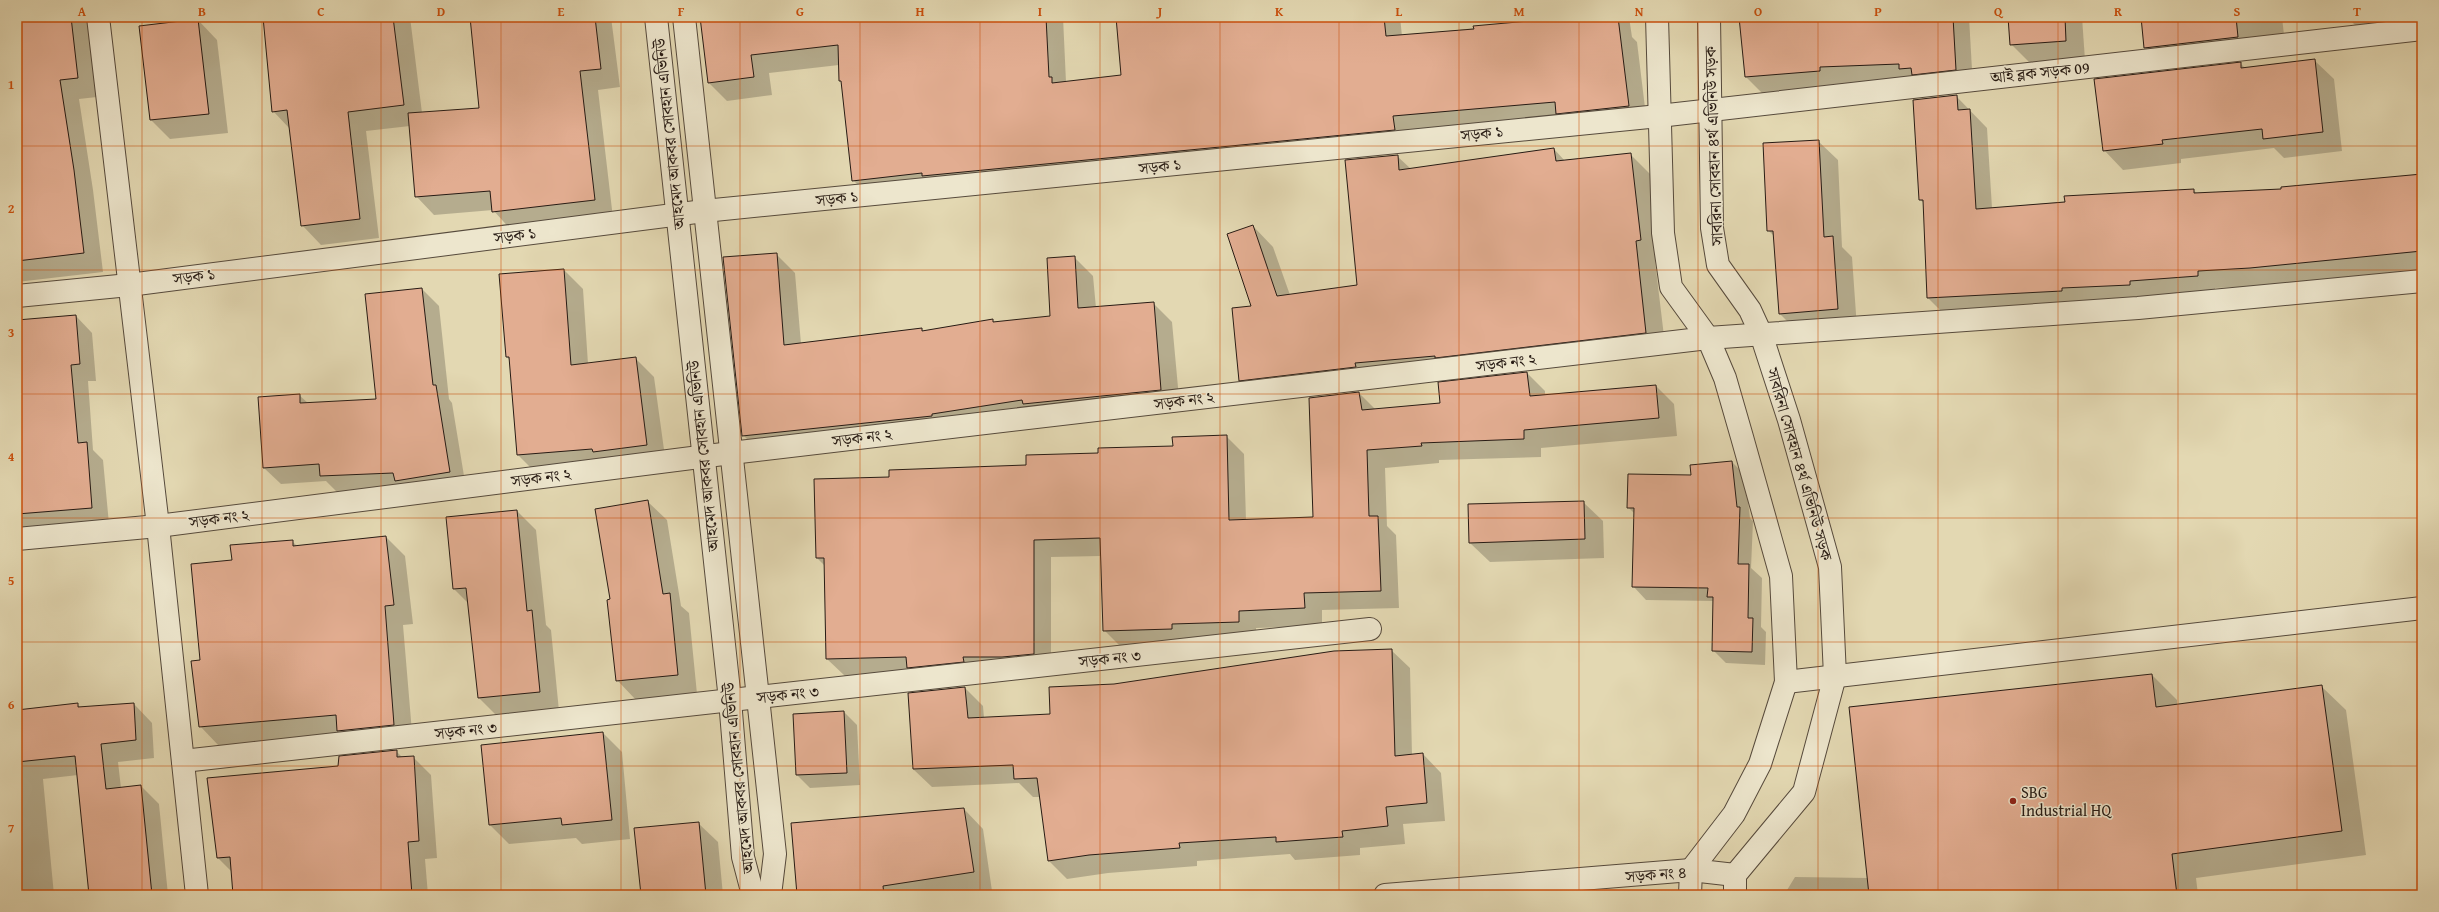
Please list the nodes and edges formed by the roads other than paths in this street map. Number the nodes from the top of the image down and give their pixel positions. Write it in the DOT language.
graph roads {
  1 [pos="98,17"];
  2 [pos="656,17"];
  3 [pos="684,17"];
  4 [pos="1657,17"];
  5 [pos="1708,17"];
  6 [pos="2422,29"];
  7 [pos="1710,109"];
  8 [pos="1659,116"];
  9 [pos="704,211"];
  10 [pos="677,214"];
  11 [pos="2422,281"];
  12 [pos="129,285"];
  13 [pos="17,296"];
  14 [pos="1761,334"];
  15 [pos="1708,338"];
  16 [pos="731,453"];
  17 [pos="704,456"];
  18 [pos="158,526"];
  19 [pos="17,539"];
  20 [pos="2422,608"];
  21 [pos="1370,629"];
  22 [pos="1835,676"];
  23 [pos="1786,682"];
  24 [pos="758,698"];
  25 [pos="730,700"];
  26 [pos="183,761"];
  27 [pos="1691,870"];
  28 [pos="1735,885"];
  29 [pos="197,895"];
  30 [pos="753,895"];
  31 [pos="770,895"];
  32 [pos="1385,895"];
  33 [pos="1690,895"];
  1 -- 12 [label="street"];
  2 -- 10 [label="street, আহমেদ আকবর সোবহান এভিনিউ"];
  3 -- 9 [label="street, আহমেদ আকবর সোবহান এভিনিউ"];
  4 -- 8 [label="street"];
  5 -- 7 [label="street, সাবরিনা সোবহান ৪র্থ এভিনিউ সড়ক"];
  6 -- 7 [label="street, আই ব্লক সড়ক 09"];
  7 -- 8 [label="street, আই ব্লক সড়ক 09"];
  7 -- 14 [label="street, সাবরিনা সোবহান ৪র্থ এভিনিউ সড়ক"];
  8 -- 9 [label="street, সড়ক ১"];
  8 -- 15 [label="street"];
  9 -- 10 [label="street, সড়ক ১"];
  9 -- 16 [label="street, আহমেদ আকবর সোবহান এভিনিউ"];
  10 -- 12 [label="street, সড়ক ১"];
  10 -- 17 [label="street, আহমেদ আকবর সোবহান এভিনিউ"];
  11 -- 14 [label="street, সড়ক নং ২"];
  12 -- 13 [label="street, সড়ক ১"];
  12 -- 18 [label="street"];
  14 -- 15 [label="street, সড়ক নং ২"];
  14 -- 22 [label="street, সাবরিনা সোবহান ৪র্থ এভিনিউ সড়ক"];
  15 -- 16 [label="street, সড়ক নং ২"];
  15 -- 23 [label="street"];
  16 -- 17 [label="street, সড়ক নং ২"];
  16 -- 24 [label="street, আহমেদ আকবর সোবহান এভিনিউ"];
  17 -- 18 [label="street, সড়ক নং ২"];
  17 -- 25 [label="street, আহমেদ আকবর সোবহান এভিনিউ"];
  18 -- 19 [label="street, সড়ক নং ২"];
  18 -- 26 [label="street"];
  20 -- 22 [label="street"];
  21 -- 24 [label="street, সড়ক নং ৩"];
  22 -- 23 [label="street"];
  22 -- 28 [label="street, সাবরিনা সোবহান ৪র্থ এভিনিউ সড়ক"];
  23 -- 27 [label="street"];
  24 -- 25 [label="street, সড়ক নং ৩"];
  24 -- 31 [label="street, আহমেদ আকবর সোবহান এভিনিউ"];
  25 -- 26 [label="street, সড়ক নং ৩"];
  25 -- 30 [label="street, আহমেদ আকবর সোবহান এভিনিউ"];
  26 -- 29 [label="street"];
  27 -- 28 [label="street, সড়ক নং ৪"];
  27 -- 32 [label="street, সড়ক নং ৪"];
  27 -- 33 [label="street"];
}
